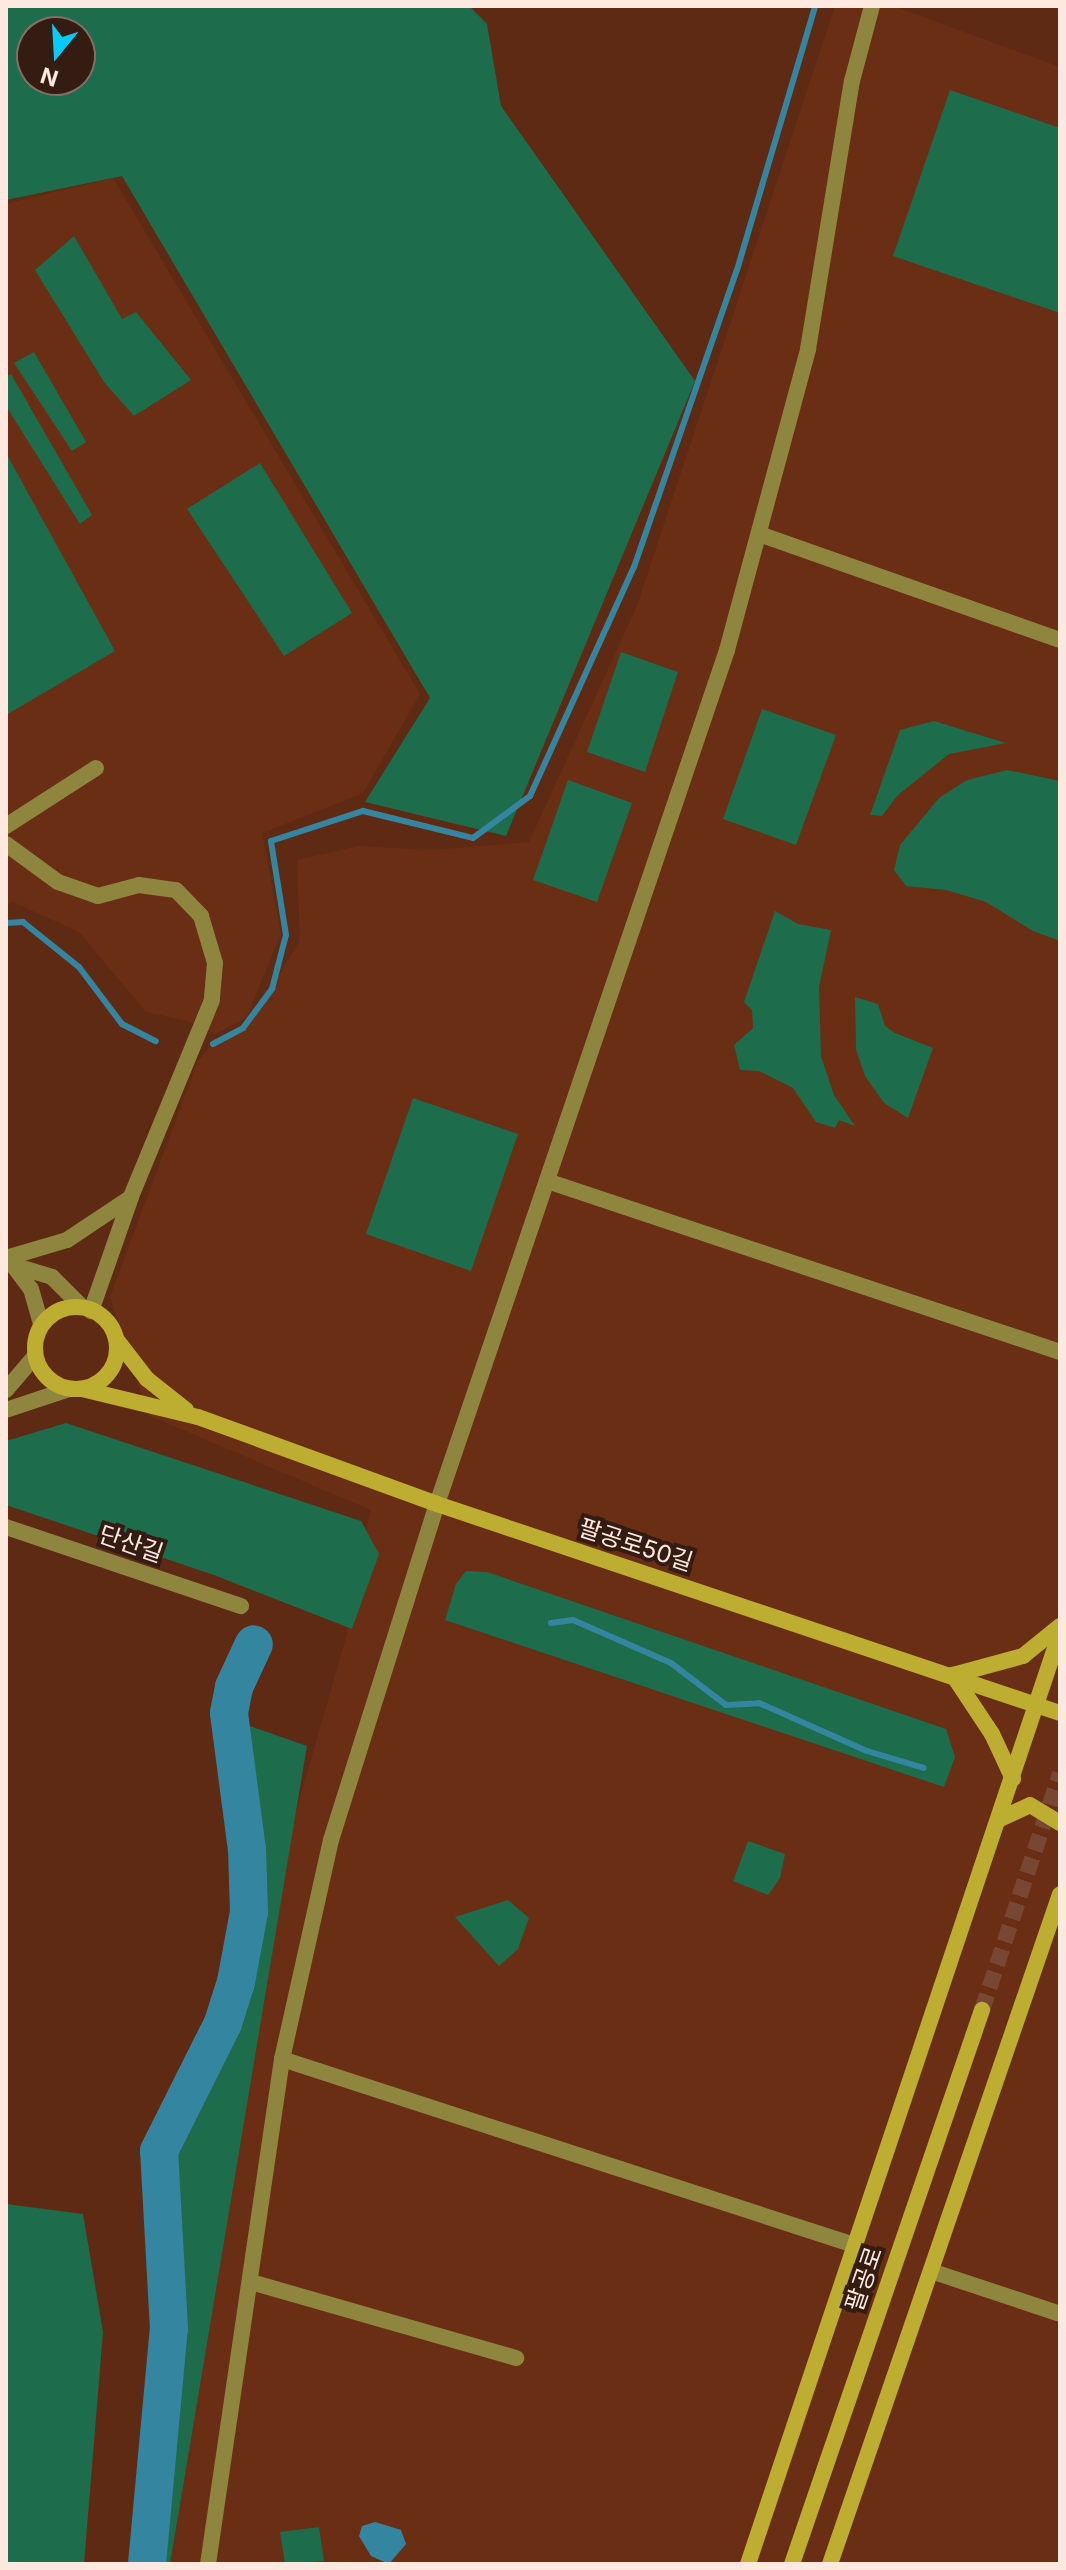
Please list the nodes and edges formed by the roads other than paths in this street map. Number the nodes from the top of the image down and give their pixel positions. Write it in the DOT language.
graph roads {
  1 [pos="872,6"];
  2 [pos="759,534"];
  3 [pos="1060,640"];
  4 [pos="96,768"];
  5 [pos="6,826"];
  6 [pos="6,844"];
  7 [pos="550,1182"];
  8 [pos="131,1197"];
  9 [pos="8,1262"];
  10 [pos="86,1309"];
  11 [pos="41,1323"];
  12 [pos="116,1339"];
  13 [pos="1060,1352"];
  14 [pos="35,1356"];
  15 [pos="76,1389"];
  16 [pos="6,1390"];
  17 [pos="6,1410"];
  18 [pos="198,1417"];
  19 [pos="437,1504"];
  20 [pos="6,1527"];
  21 [pos="241,1606"];
  22 [pos="1060,1626"];
  23 [pos="1060,1633"];
  24 [pos="953,1675"];
  25 [pos="1038,1705"];
  26 [pos="1060,1713"];
  27 [pos="1013,1779"];
  28 [pos="998,1820"];
  29 [pos="1060,1823"];
  30 [pos="1060,1894"];
  31 [pos="982,2010"];
  32 [pos="282,2059"];
  33 [pos="851,2244"];
  34 [pos="931,2271"];
  35 [pos="251,2282"];
  36 [pos="1060,2314"];
  37 [pos="516,2358"];
  38 [pos="208,2564"];
  39 [pos="748,2564"];
  40 [pos="792,2564"];
  41 [pos="830,2564"];
  1 -- 2 [label="street"];
  2 -- 3 [label="street"];
  2 -- 7 [label="street"];
  4 -- 5 [label="street"];
  6 -- 8 [label="street"];
  7 -- 13 [label="street"];
  7 -- 19 [label="street"];
  8 -- 9 [label="street"];
  8 -- 10 [label="street"];
  9 -- 10 [label="street"];
  9 -- 11 [label="street"];
  10 -- 11 [label="main road"];
  10 -- 12 [label="main road"];
  11 -- 14 [label="main road"];
  12 -- 15 [label="main road"];
  12 -- 18 [label="main road"];
  14 -- 15 [label="main road"];
  14 -- 16 [label="street"];
  15 -- 17 [label="street"];
  15 -- 18 [label="main road"];
  18 -- 19 [label="main road, 팔공로50길"];
  19 -- 24 [label="main road, 팔공로50길"];
  19 -- 32 [label="street"];
  20 -- 21 [label="street, 단산길"];
  22 -- 24 [label="main road"];
  23 -- 25 [label="main road"];
  24 -- 25 [label="main road, 팔공로50길"];
  24 -- 27 [label="main road"];
  25 -- 26 [label="main road, 팔공로50길"];
  25 -- 27 [label="main road"];
  27 -- 28 [label="main road"];
  28 -- 29 [label="main road"];
  28 -- 33 [label="main road"];
  30 -- 34 [label="main road"];
  31 -- 40 [label="main road, 팔공로"];
  32 -- 33 [label="street"];
  32 -- 35 [label="street"];
  33 -- 39 [label="main road"];
  34 -- 36 [label="street"];
  34 -- 41 [label="main road"];
  35 -- 37 [label="street"];
  35 -- 38 [label="street"];
}
